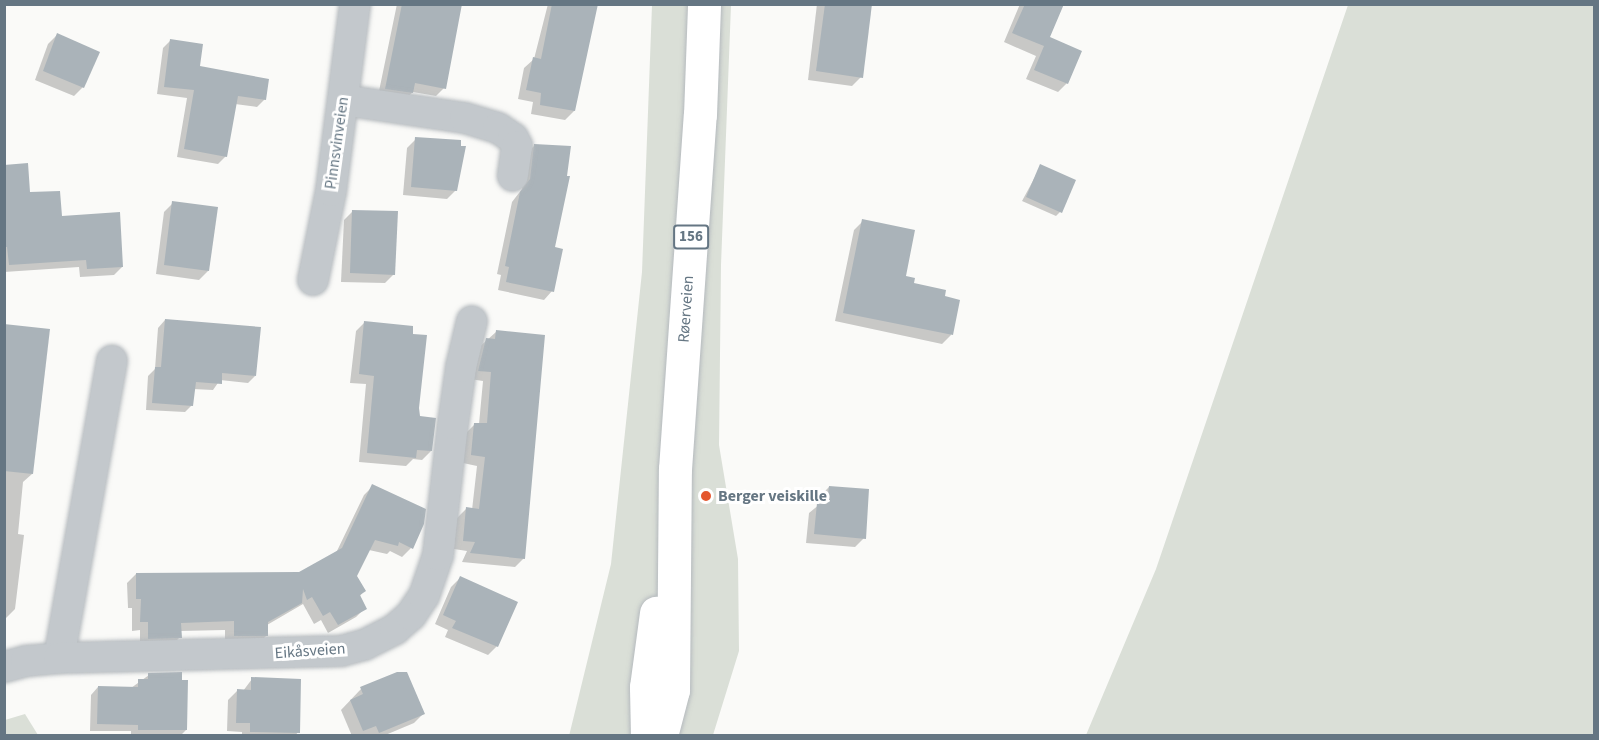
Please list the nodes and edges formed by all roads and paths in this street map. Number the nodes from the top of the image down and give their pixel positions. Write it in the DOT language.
graph roads {
  1 [pos="355,4"];
  2 [pos="704,4"];
  3 [pos="343,100"];
  4 [pos="513,176"];
  5 [pos="313,280"];
  6 [pos="472,321"];
  7 [pos="112,361"];
  8 [pos="675,469"];
  9 [pos="59,658"];
  10 [pos="4,667"];
  11 [pos="647,735"];
  12 [pos="661,735"];
  1 -- 3 [label="street, Pinnsvinveien"];
  2 -- 8 [label="main road, Røerveien / 156"];
  3 -- 4 [label="street"];
  3 -- 5 [label="street, Pinnsvinveien"];
  6 -- 9 [label="street, Eikåsveien"];
  7 -- 9 [label="street"];
  8 -- 11 [label="main road, Røerveien / 156"];
  8 -- 12 [label="main road, Røerveien / 156"];
  9 -- 10 [label="street, Eikåsveien"];
}
